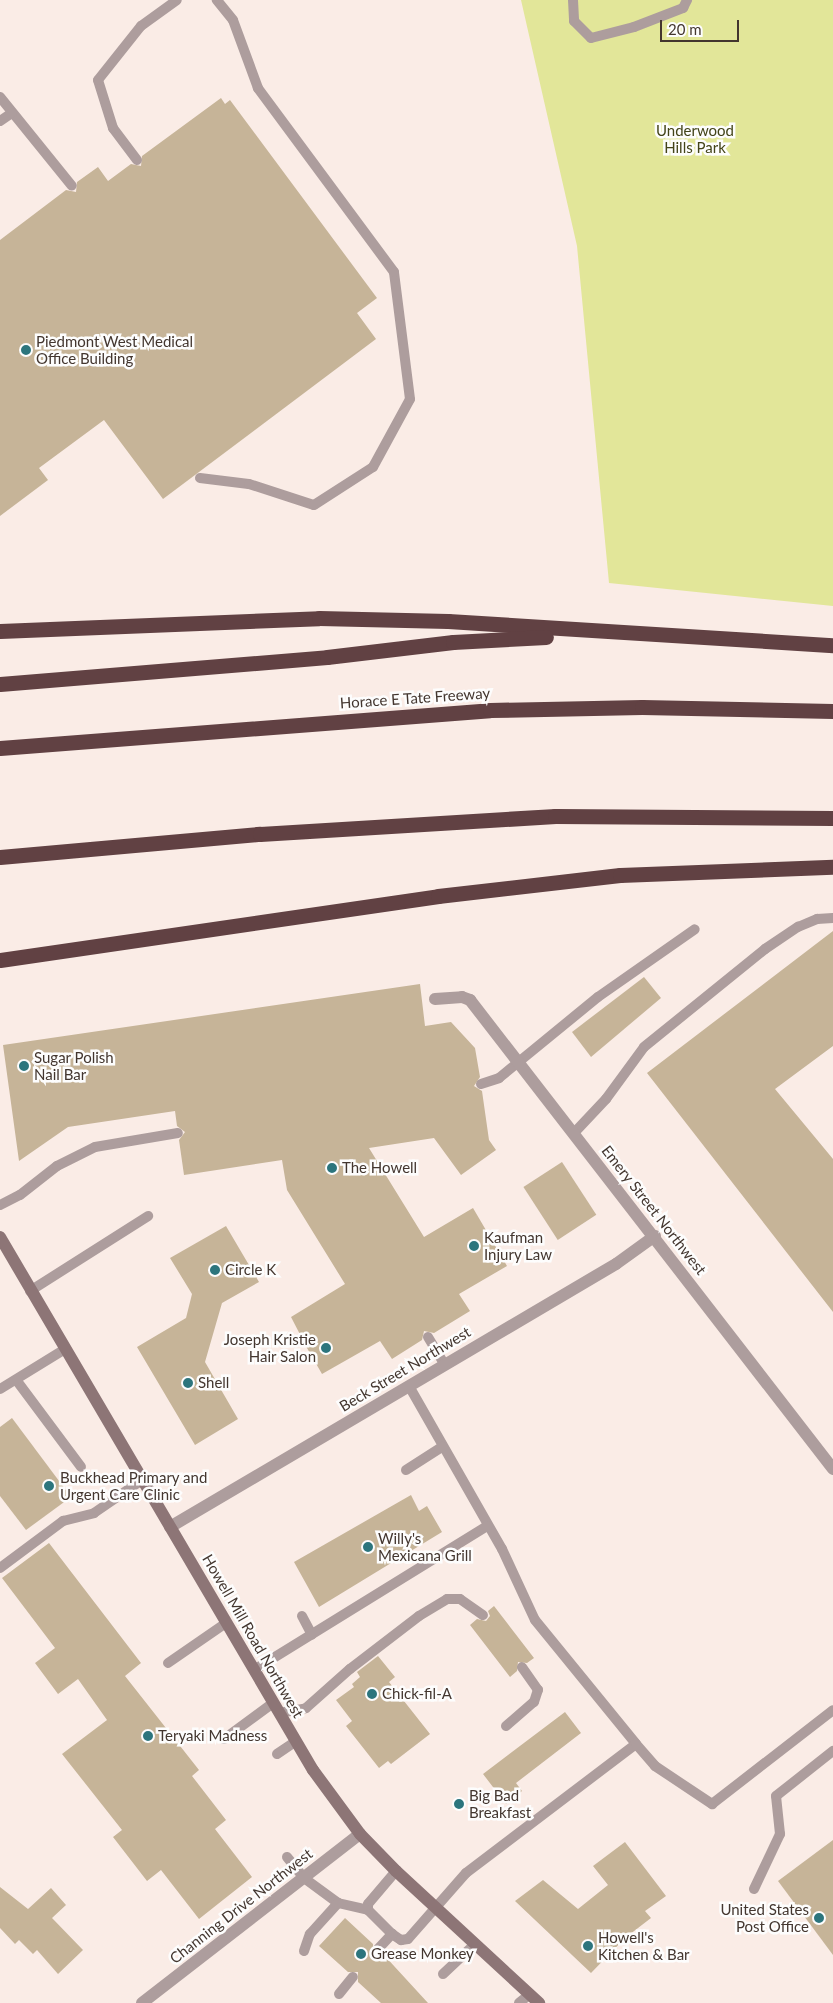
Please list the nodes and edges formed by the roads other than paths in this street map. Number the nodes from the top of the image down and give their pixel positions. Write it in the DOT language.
graph roads {
  1 [pos="176,0"];
  2 [pos="217,0"];
  3 [pos="573,0"];
  4 [pos="685,4"];
  5 [pos="0,97"];
  6 [pos="12,113"];
  7 [pos="0,122"];
  8 [pos="137,160"];
  9 [pos="72,186"];
  10 [pos="200,478"];
  11 [pos="0,631"];
  12 [pos="605,633"];
  13 [pos="833,645"];
  14 [pos="0,684"];
  15 [pos="833,712"];
  16 [pos="0,748"];
  17 [pos="833,818"];
  18 [pos="0,857"];
  19 [pos="833,867"];
  20 [pos="833,918"];
  21 [pos="695,929"];
  22 [pos="3,962"];
  23 [pos="435,999"];
  24 [pos="518,1063"];
  25 [pos="481,1084"];
  26 [pos="178,1133"];
  27 [pos="574,1133"];
  28 [pos="0,1205"];
  29 [pos="148,1216"];
  30 [pos="655,1236"];
  31 [pos="0,1237"];
  32 [pos="30,1291"];
  33 [pos="428,1337"];
  34 [pos="65,1349"];
  35 [pos="445,1365"];
  36 [pos="17,1381"];
  37 [pos="409,1386"];
  38 [pos="0,1389"];
  39 [pos="442,1447"];
  40 [pos="82,1467"];
  41 [pos="833,1469"];
  42 [pos="406,1470"];
  43 [pos="142,1480"];
  44 [pos="487,1526"];
  45 [pos="170,1527"];
  46 [pos="0,1568"];
  47 [pos="483,1615"];
  48 [pos="302,1616"];
  49 [pos="226,1622"];
  50 [pos="312,1635"];
  51 [pos="168,1663"];
  52 [pos="522,1667"];
  53 [pos="254,1670"];
  54 [pos="276,1708"];
  55 [pos="833,1710"];
  56 [pos="506,1726"];
  57 [pos="224,1739"];
  58 [pos="296,1741"];
  59 [pos="636,1744"];
  60 [pos="833,1751"];
  61 [pos="277,1754"];
  62 [pos="360,1834"];
  63 [pos="287,1857"];
  64 [pos="396,1871"];
  65 [pos="304,1878"];
  66 [pos="754,1889"];
  67 [pos="338,1903"];
  68 [pos="437,1909"];
  69 [pos="368,1910"];
  70 [pos="392,1934"];
  71 [pos="475,1944"];
  72 [pos="378,1949"];
  73 [pos="304,1951"];
  74 [pos="443,1974"];
  75 [pos="353,1977"];
  76 [pos="339,1994"];
  77 [pos="530,1994"];
  78 [pos="142,2003"];
  79 [pos="519,2003"];
  80 [pos="540,2003"];
  1 -- 8 [label="lane"];
  2 -- 10 [label="lane"];
  3 -- 4 [label="lane"];
  5 -- 6 [label="lane"];
  6 -- 7 [label="lane"];
  6 -- 9 [label="lane"];
  11 -- 12 [label="highway"];
  12 -- 13 [label="highway"];
  12 -- 14 [label="highway"];
  15 -- 16 [label="highway, Horace E Tate Freeway"];
  17 -- 18 [label="highway"];
  19 -- 22 [label="highway"];
  20 -- 27 [label="lane"];
  21 -- 24 [label="lane"];
  23 -- 24 [label="street, Emery Street Northwest"];
  24 -- 25 [label="lane"];
  24 -- 27 [label="street, Emery Street Northwest"];
  26 -- 28 [label="lane"];
  27 -- 30 [label="street, Emery Street Northwest"];
  29 -- 32 [label="lane"];
  30 -- 35 [label="street, Beck Street Northwest"];
  30 -- 41 [label="street, Emery Street Northwest"];
  31 -- 32 [label="main road, Howell Mill Road Northwest"];
  32 -- 34 [label="main road, Howell Mill Road Northwest"];
  33 -- 35 [label="lane"];
  34 -- 36 [label="lane"];
  34 -- 43 [label="main road, Howell Mill Road Northwest"];
  35 -- 37 [label="street, Beck Street Northwest"];
  36 -- 38 [label="lane"];
  36 -- 40 [label="lane"];
  37 -- 39 [label="lane"];
  37 -- 45 [label="street, Beck Street Northwest"];
  39 -- 42 [label="lane"];
  39 -- 44 [label="lane"];
  43 -- 45 [label="main road, Howell Mill Road Northwest"];
  43 -- 46 [label="lane"];
  44 -- 50 [label="lane"];
  44 -- 59 [label="lane"];
  45 -- 49 [label="main road, Howell Mill Road Northwest"];
  47 -- 54 [label="lane"];
  48 -- 50 [label="lane"];
  49 -- 51 [label="lane"];
  49 -- 53 [label="main road, Howell Mill Road Northwest"];
  50 -- 53 [label="lane"];
  52 -- 56 [label="lane"];
  53 -- 54 [label="main road, Howell Mill Road Northwest"];
  54 -- 57 [label="lane"];
  54 -- 58 [label="main road, Howell Mill Road Northwest"];
  55 -- 59 [label="lane"];
  58 -- 61 [label="lane"];
  58 -- 62 [label="main road, Howell Mill Road Northwest"];
  59 -- 68 [label="lane"];
  60 -- 66 [label="lane"];
  62 -- 64 [label="main road, Howell Mill Road Northwest"];
  62 -- 65 [label="street, Channing Drive Northwest"];
  63 -- 65 [label="lane"];
  64 -- 68 [label="main road, Howell Mill Road Northwest"];
  64 -- 69 [label="lane"];
  65 -- 67 [label="lane"];
  65 -- 78 [label="street, Channing Drive Northwest"];
  67 -- 69 [label="lane"];
  67 -- 73 [label="lane"];
  68 -- 70 [label="lane"];
  68 -- 71 [label="main road, Howell Mill Road Northwest"];
  69 -- 70 [label="lane"];
  70 -- 72 [label="lane"];
  71 -- 74 [label="lane"];
  71 -- 77 [label="main road, Howell Mill Road Northwest"];
  75 -- 76 [label="lane"];
  77 -- 79 [label="lane"];
  77 -- 80 [label="main road, Howell Mill Road Northwest"];
}
